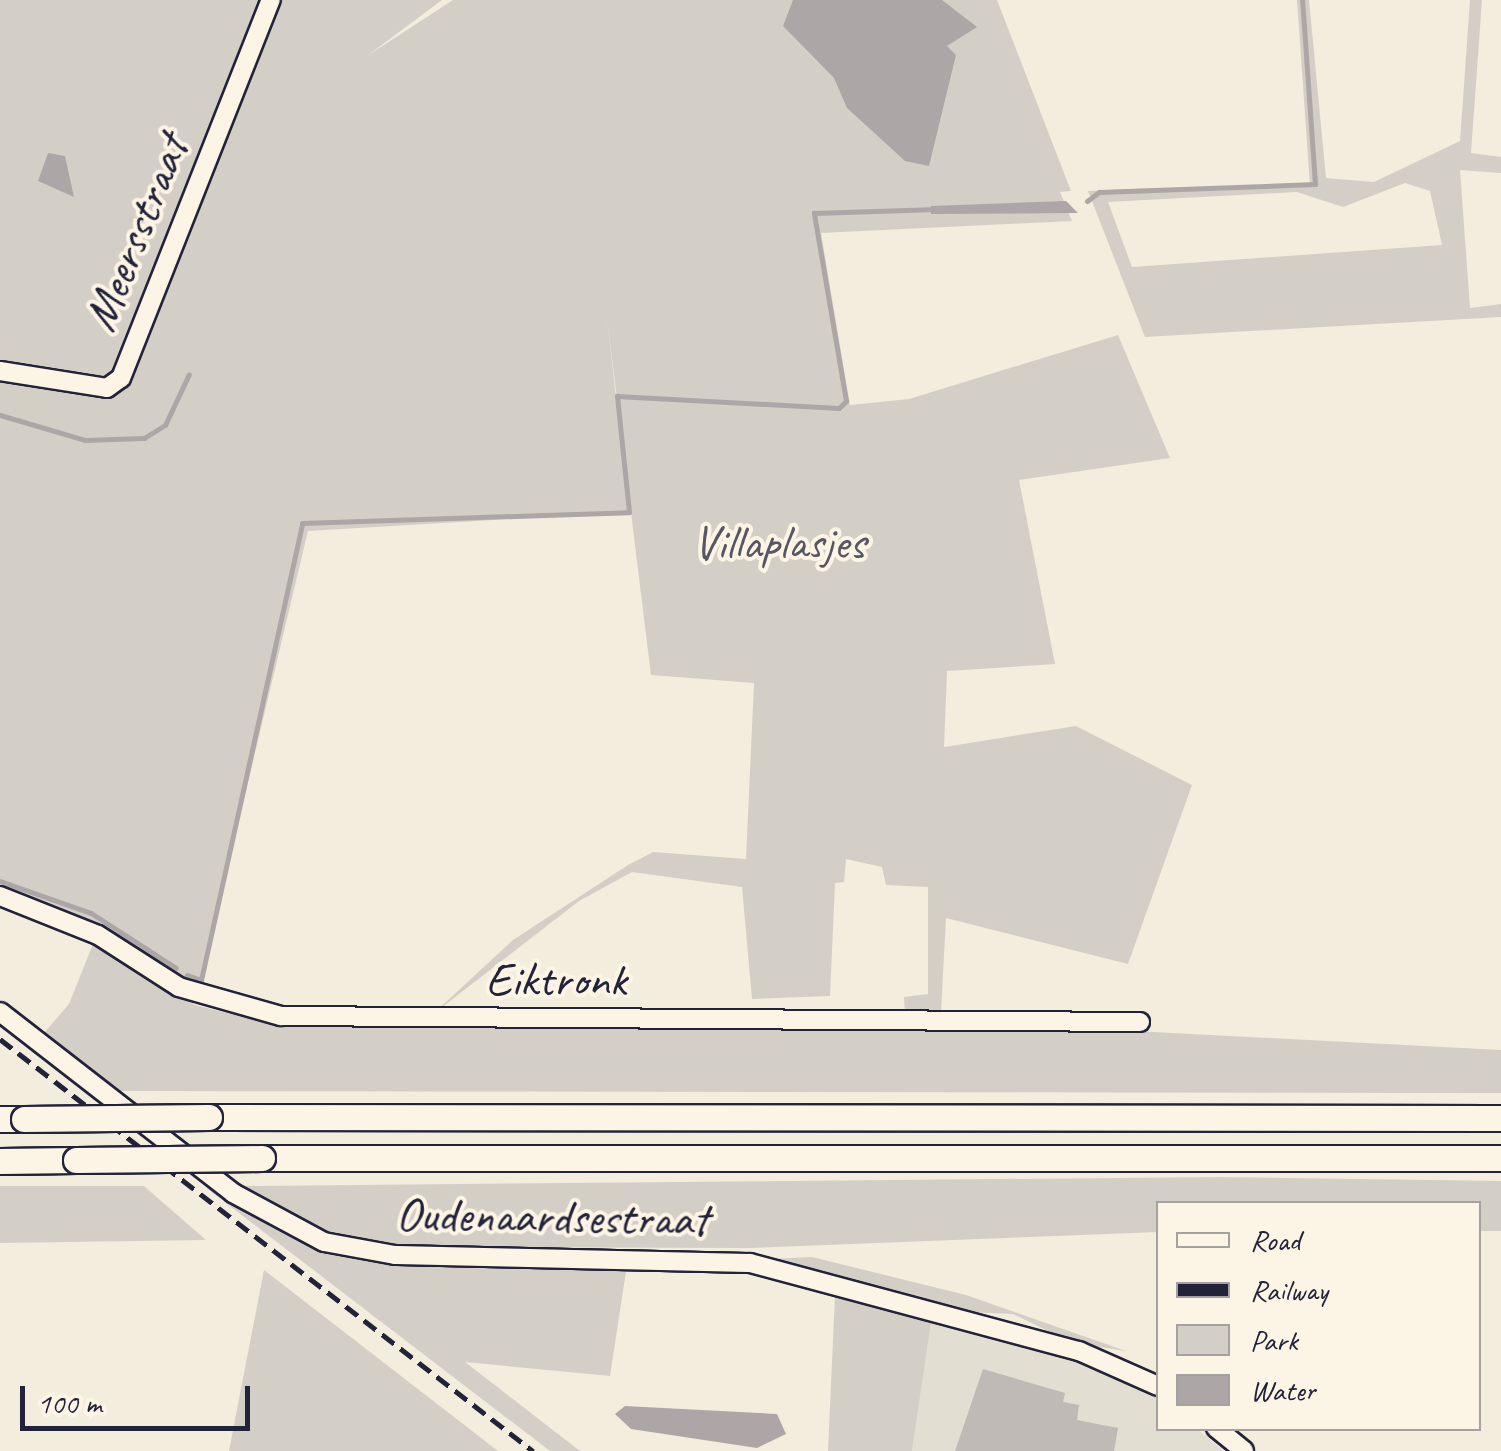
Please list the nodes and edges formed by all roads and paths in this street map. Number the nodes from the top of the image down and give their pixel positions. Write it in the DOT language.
graph roads {
  1 [pos="271,0"];
  2 [pos="0,371"];
  3 [pos="0,896"];
  4 [pos="0,1012"];
  5 [pos="1140,1022"];
  6 [pos="1501,1118"];
  7 [pos="12,1119"];
  8 [pos="1501,1158"];
  9 [pos="0,1160"];
  10 [pos="1156,1385"];
  11 [pos="1220,1431"];
  12 [pos="1244,1451"];
  1 -- 2 [label="street, Meersstraat"];
  3 -- 5 [label="street, Eiktronk"];
  4 -- 10 [label="street, Oudenaardsestraat"];
  6 -- 7 [label="highway, bridge"];
  8 -- 9 [label="highway, bridge"];
  11 -- 12 [label="street"];
}
